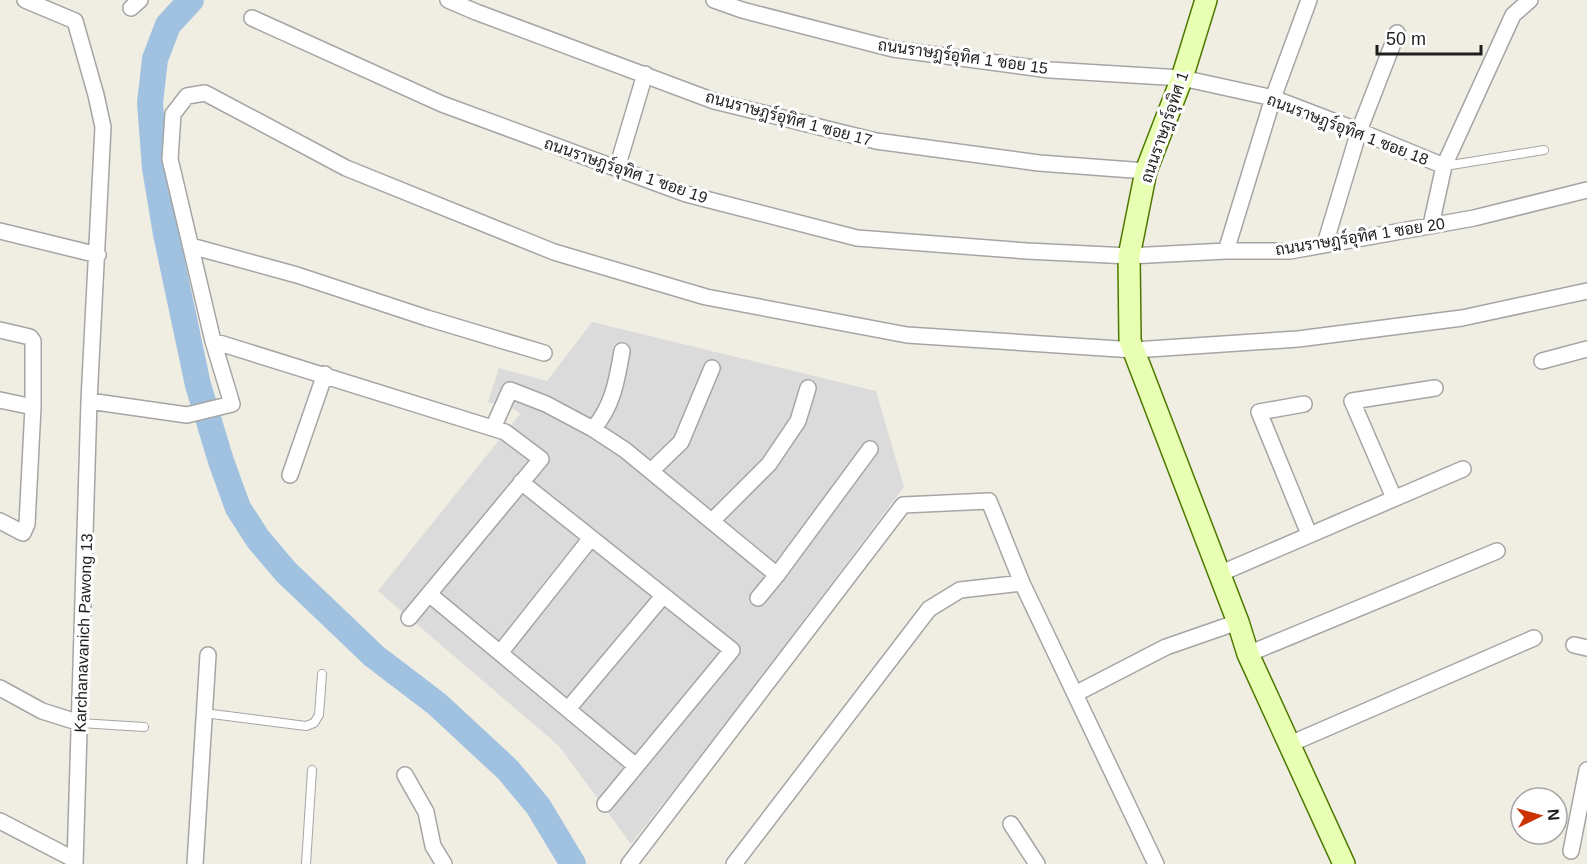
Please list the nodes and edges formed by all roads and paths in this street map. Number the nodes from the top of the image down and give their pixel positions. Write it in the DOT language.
graph roads {
  1 [pos="25,0"];
  2 [pos="448,0"];
  3 [pos="714,0"];
  4 [pos="1206,0"];
  5 [pos="1308,0"];
  6 [pos="1530,0"];
  7 [pos="252,18"];
  8 [pos="1396,33"];
  9 [pos="645,74"];
  10 [pos="1182,78"];
  11 [pos="1273,98"];
  12 [pos="1359,131"];
  13 [pos="1544,150"];
  14 [pos="1444,166"];
  15 [pos="617,168"];
  16 [pos="1146,171"];
  17 [pos="1587,190"];
  18 [pos="1431,225"];
  19 [pos="0,231"];
  20 [pos="1325,244"];
  21 [pos="191,246"];
  22 [pos="1226,251"];
  23 [pos="98,255"];
  24 [pos="1129,256"];
  25 [pos="1587,291"];
  26 [pos="0,330"];
  27 [pos="213,341"];
  28 [pos="1587,349"];
  29 [pos="1134,350"];
  30 [pos="622,351"];
  31 [pos="544,353"];
  32 [pos="1542,361"];
  33 [pos="712,368"];
  34 [pos="325,374"];
  35 [pos="808,388"];
  36 [pos="1435,388"];
  37 [pos="0,400"];
  38 [pos="89,401"];
  39 [pos="1304,404"];
  40 [pos="33,407"];
  41 [pos="493,428"];
  42 [pos="593,429"];
  43 [pos="870,449"];
  44 [pos="1463,469"];
  45 [pos="651,471"];
  46 [pos="290,475"];
  47 [pos="521,482"];
  48 [pos="1394,498"];
  49 [pos="0,521"];
  50 [pos="712,521"];
  51 [pos="1309,534"];
  52 [pos="591,538"];
  53 [pos="1497,552"];
  54 [pos="1220,574"];
  55 [pos="777,575"];
  56 [pos="1022,583"];
  57 [pos="429,594"];
  58 [pos="663,596"];
  59 [pos="758,598"];
  60 [pos="409,618"];
  61 [pos="1238,622"];
  62 [pos="1534,638"];
  63 [pos="500,652"];
  64 [pos="1248,654"];
  65 [pos="208,655"];
  66 [pos="322,674"];
  67 [pos="0,688"];
  68 [pos="1075,694"];
  69 [pos="568,709"];
  70 [pos="204,713"];
  71 [pos="80,723"];
  72 [pos="144,727"];
  73 [pos="1290,744"];
  74 [pos="636,766"];
  75 [pos="312,770"];
  76 [pos="1587,770"];
  77 [pos="405,775"];
  78 [pos="605,804"];
  79 [pos="0,821"];
  80 [pos="1011,824"];
  81 [pos="1571,851"];
  82 [pos="75,862"];
  83 [pos="195,864"];
  84 [pos="306,864"];
  85 [pos="444,864"];
  86 [pos="630,864"];
  87 [pos="734,864"];
  88 [pos="1037,864"];
  89 [pos="1156,864"];
  90 [pos="1344,864"];
  1 -- 23 [label="street, Karchanavanich Pawong 13"];
  2 -- 9 [label="street, ถนนราษฎร์อุทิศ 1 ซอย 17"];
  3 -- 10 [label="street, ถนนราษฎร์อุทิศ 1 ซอย 15"];
  4 -- 10 [label="street, ถนนราษฎร์อุทิศ 1"];
  5 -- 11 [label="street"];
  6 -- 14 [label="street"];
  7 -- 15 [label="street, ถนนราษฎร์อุทิศ 1 ซอย 19"];
  8 -- 12 [label="street"];
  9 -- 15 [label="street"];
  9 -- 16 [label="street, ถนนราษฎร์อุทิศ 1 ซอย 17"];
  10 -- 11 [label="street, ถนนราษฎร์อุทิศ 1 ซอย 18"];
  10 -- 16 [label="street, ถนนราษฎร์อุทิศ 1"];
  11 -- 12 [label="street, ถนนราษฎร์อุทิศ 1 ซอย 18"];
  11 -- 22 [label="street"];
  12 -- 14 [label="street, ถนนราษฎร์อุทิศ 1 ซอย 18"];
  12 -- 20 [label="street"];
  13 -- 14 [label="lane"];
  14 -- 18 [label="street"];
  15 -- 24 [label="street, ถนนราษฎร์อุทิศ 1 ซอย 19"];
  16 -- 24 [label="street, ถนนราษฎร์อุทิศ 1"];
  17 -- 18 [label="street, ถนนราษฎร์อุทิศ 1 ซอย 20"];
  18 -- 20 [label="street, ถนนราษฎร์อุทิศ 1 ซอย 20"];
  19 -- 23 [label="street"];
  20 -- 22 [label="street, ถนนราษฎร์อุทิศ 1 ซอย 20"];
  21 -- 27 [label="street"];
  21 -- 29 [label="street"];
  21 -- 31 [label="street"];
  22 -- 24 [label="street, ถนนราษฎร์อุทิศ 1 ซอย 20"];
  23 -- 38 [label="street, Karchanavanich Pawong 13"];
  24 -- 29 [label="street, ถนนราษฎร์อุทิศ 1"];
  25 -- 29 [label="street"];
  26 -- 40 [label="street"];
  27 -- 34 [label="street"];
  27 -- 38 [label="street"];
  28 -- 32 [label="street"];
  29 -- 54 [label="street, ถนนราษฎร์อุทิศ 1"];
  30 -- 42 [label="street"];
  33 -- 45 [label="street"];
  34 -- 41 [label="street"];
  34 -- 46 [label="street"];
  35 -- 50 [label="street"];
  36 -- 48 [label="street"];
  37 -- 40 [label="street"];
  38 -- 71 [label="street, Karchanavanich Pawong 13"];
  39 -- 51 [label="street"];
  40 -- 49 [label="street"];
  41 -- 42 [label="street"];
  41 -- 47 [label="street"];
  42 -- 45 [label="street"];
  43 -- 55 [label="street"];
  44 -- 48 [label="street"];
  45 -- 50 [label="street"];
  47 -- 52 [label="street"];
  47 -- 57 [label="street"];
  48 -- 51 [label="street"];
  50 -- 55 [label="street"];
  51 -- 54 [label="street"];
  52 -- 58 [label="street"];
  52 -- 63 [label="street"];
  53 -- 64 [label="street"];
  54 -- 61 [label="street, ถนนราษฎร์อุทิศ 1"];
  55 -- 59 [label="street"];
  56 -- 68 [label="street"];
  56 -- 86 [label="street"];
  56 -- 87 [label="street"];
  57 -- 60 [label="street"];
  57 -- 63 [label="street"];
  58 -- 69 [label="street"];
  58 -- 74 [label="street"];
  61 -- 64 [label="street, ถนนราษฎร์อุทิศ 1"];
  61 -- 68 [label="street"];
  62 -- 73 [label="street"];
  63 -- 69 [label="street"];
  64 -- 73 [label="street, ถนนราษฎร์อุทิศ 1"];
  65 -- 70 [label="street"];
  66 -- 70 [label="lane"];
  67 -- 71 [label="street"];
  68 -- 89 [label="street"];
  69 -- 74 [label="street"];
  70 -- 83 [label="street"];
  71 -- 72 [label="lane"];
  71 -- 82 [label="street, Karchanavanich Pawong 13"];
  73 -- 90 [label="street, ถนนราษฎร์อุทิศ 1"];
  74 -- 78 [label="street"];
  75 -- 84 [label="lane"];
  76 -- 81 [label="street"];
  77 -- 85 [label="street"];
  79 -- 82 [label="street"];
  80 -- 88 [label="street"];
}
